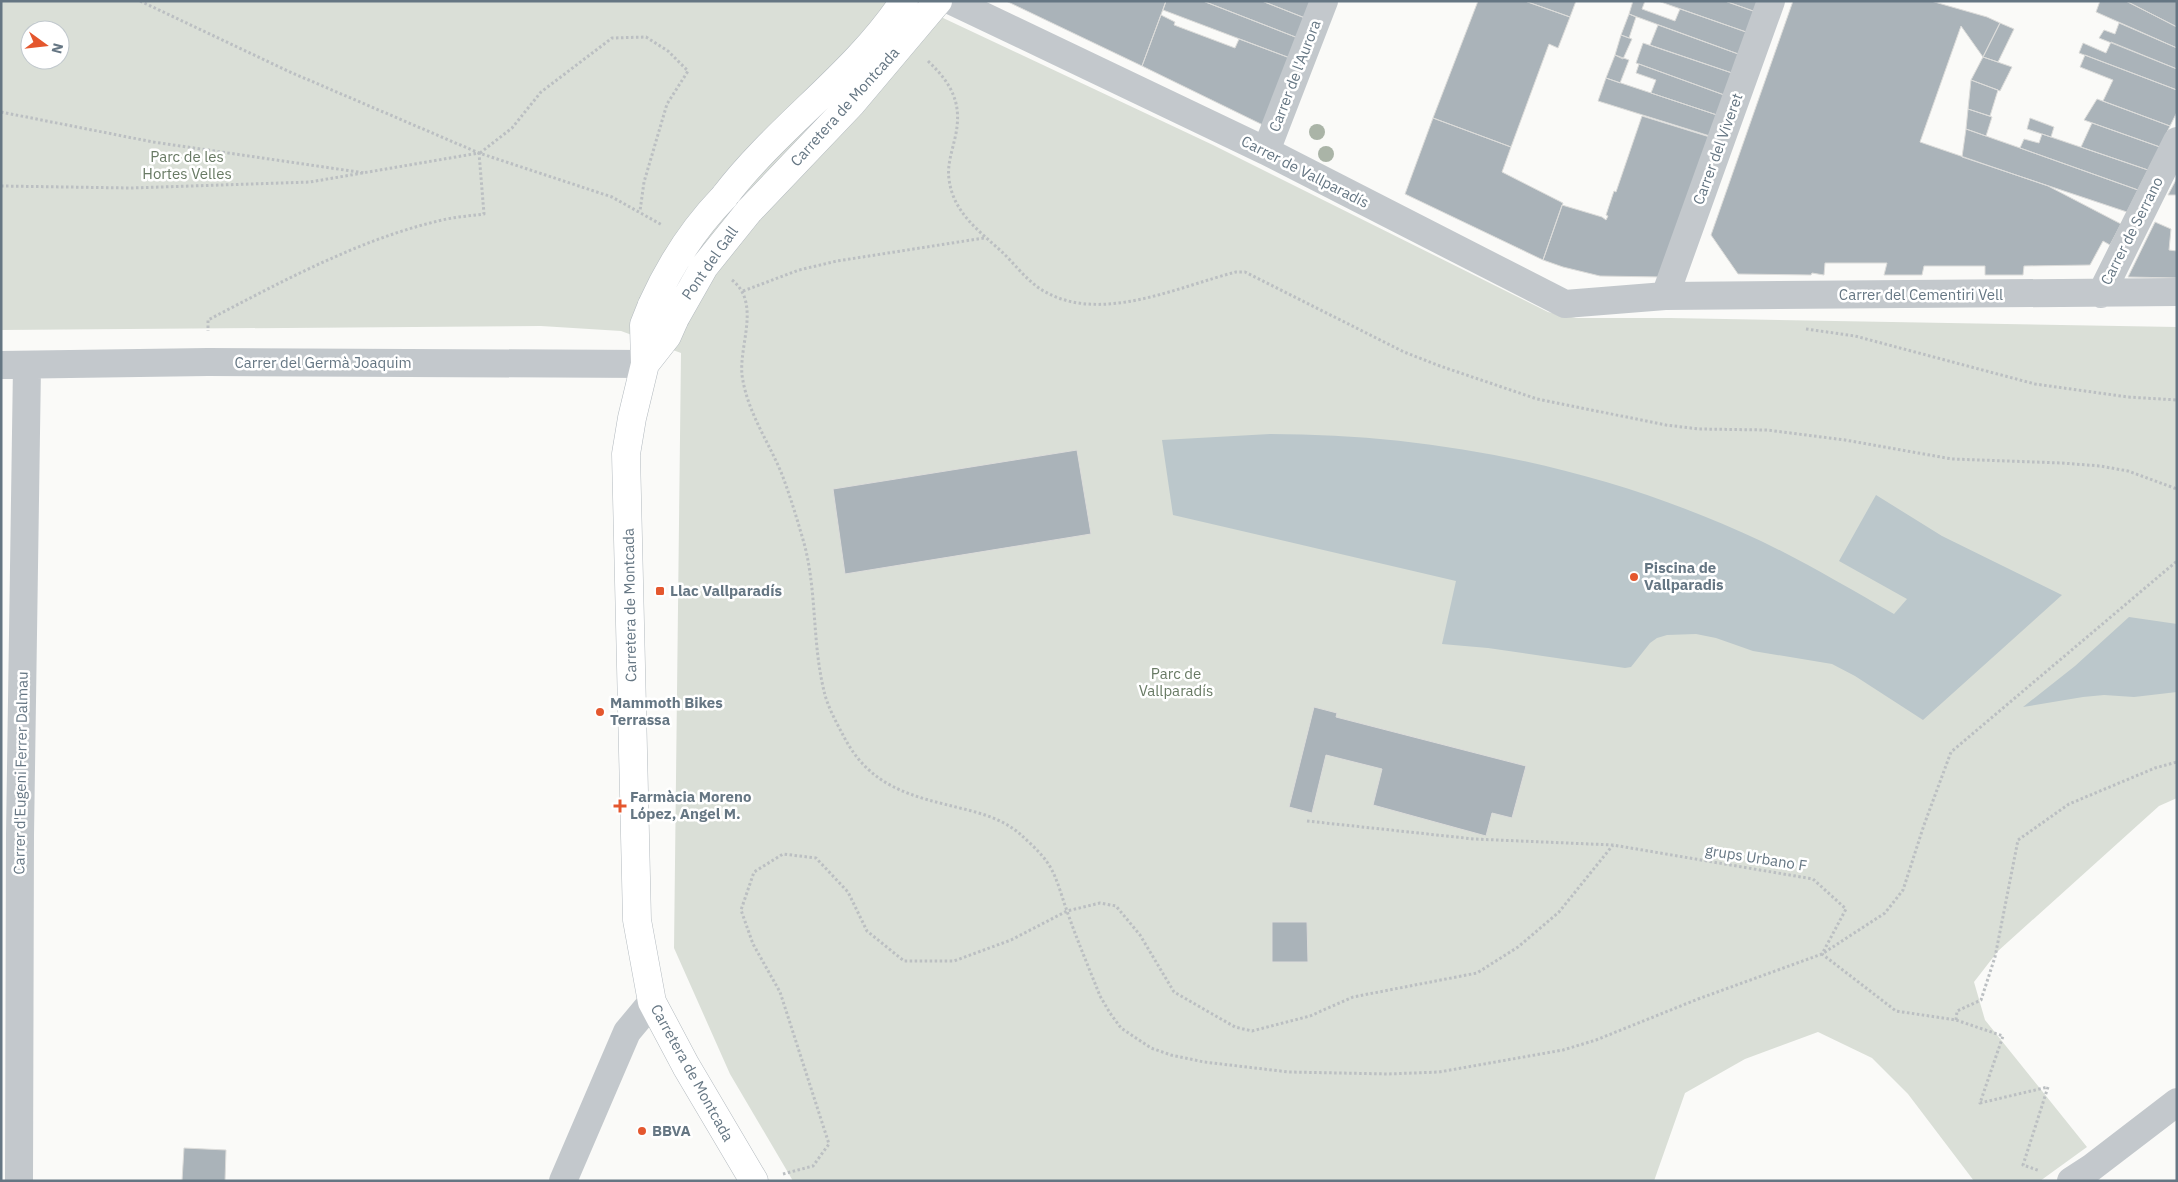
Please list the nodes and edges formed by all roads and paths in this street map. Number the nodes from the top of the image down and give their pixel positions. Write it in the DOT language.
graph roads {
  1 [pos="140,1"];
  2 [pos="904,1"];
  3 [pos="938,1"];
  4 [pos="952,1"];
  5 [pos="1324,1"];
  6 [pos="1771,1"];
  7 [pos="906,40"];
  8 [pos="1,112"];
  9 [pos="2177,142"];
  10 [pos="1266,151"];
  11 [pos="479,153"];
  12 [pos="368,174"];
  13 [pos="1,186"];
  14 [pos="724,197"];
  15 [pos="640,211"];
  16 [pos="749,211"];
  17 [pos="664,226"];
  18 [pos="984,238"];
  19 [pos="728,277"];
  20 [pos="744,291"];
  21 [pos="2177,292"];
  22 [pos="2101,294"];
  23 [pos="1665,296"];
  24 [pos="663,312"];
  25 [pos="1802,329"];
  26 [pos="208,362"];
  27 [pos="645,364"];
  28 [pos="14,366"];
  29 [pos="2177,400"];
  30 [pos="2177,489"];
  31 [pos="2177,561"];
  32 [pos="2177,762"];
  33 [pos="1307,821"];
  34 [pos="11,835"];
  35 [pos="1613,845"];
  36 [pos="1067,911"];
  37 [pos="1822,954"];
  38 [pos="652,1002"];
  39 [pos="1956,1020"];
  40 [pos="2177,1102"];
  41 [pos="2040,1171"];
  42 [pos="2090,1176"];
  43 [pos="766,1178"];
  44 [pos="19,1181"];
  45 [pos="562,1181"];
  1 -- 11 [label="path"];
  2 -- 14 [label="street, Carretera de Montcada"];
  3 -- 7 [label="street, Carretera de Montcada"];
  4 -- 10 [label="street, Carrer de Vallparadís"];
  5 -- 10 [label="street, Carrer de l'Aurora"];
  6 -- 23 [label="street, Carrer del Viveret"];
  7 -- 16 [label="street, Carretera de Montcada"];
  7 -- 18 [label="path"];
  8 -- 12 [label="path"];
  9 -- 22 [label="street, Carrer de Serrano"];
  10 -- 23 [label="street, Carrer de Vallparadís"];
  11 -- 12 [label="path"];
  11 -- 15 [label="path"];
  11 -- 15 [label="path"];
  11 -- 26 [label="path"];
  12 -- 13 [label="path"];
  14 -- 24 [label="street, Pont del Gall, bridge"];
  15 -- 17 [label="path"];
  16 -- 24 [label="street, Pont del Gall, bridge"];
  18 -- 20 [label="path"];
  18 -- 30 [label="path"];
  19 -- 20 [label="path"];
  20 -- 36 [label="path"];
  21 -- 22 [label="street, Carrer del Cementiri Vell"];
  22 -- 23 [label="street, Carrer del Cementiri Vell"];
  24 -- 27 [label="street, Carretera de Montcada"];
  25 -- 29 [label="path"];
  26 -- 27 [label="street, Carrer del Germà Joaquim"];
  26 -- 28 [label="street, Carrer del Germà Joaquim"];
  27 -- 38 [label="street, Carretera de Montcada"];
  28 -- 34 [label="street, Carrer d'Eugeni Ferrer Dalmau"];
  31 -- 37 [label="path"];
  32 -- 39 [label="path"];
  33 -- 35 [label="path, grups Urbano F"];
  34 -- 44 [label="street, Carrer d'Eugeni Ferrer Dalmau"];
  35 -- 36 [label="path"];
  35 -- 37 [label="path, grups Urbano F"];
  36 -- 37 [label="path"];
  36 -- 43 [label="path"];
  37 -- 39 [label="path"];
  38 -- 43 [label="street, Carretera de Montcada"];
  38 -- 45 [label="street"];
  39 -- 41 [label="path"];
  40 -- 42 [label="street"];
}
